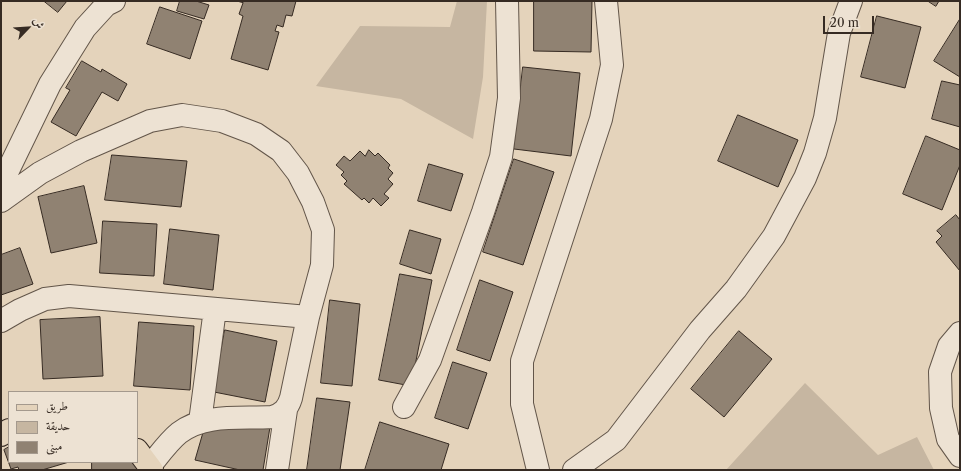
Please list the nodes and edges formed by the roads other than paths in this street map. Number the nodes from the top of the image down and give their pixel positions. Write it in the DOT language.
graph roads {
  1 [pos="114,1"];
  2 [pos="507,1"];
  3 [pos="606,1"];
  4 [pos="851,1"];
  5 [pos="1,185"];
  6 [pos="1,201"];
  7 [pos="215,309"];
  8 [pos="308,317"];
  9 [pos="1,322"];
  10 [pos="960,333"];
  11 [pos="404,407"];
  12 [pos="286,410"];
  13 [pos="200,422"];
  14 [pos="960,456"];
  15 [pos="146,462"];
  16 [pos="277,470"];
  17 [pos="538,470"];
  18 [pos="574,470"];
  1 -- 5 [label="street"];
  2 -- 11 [label="street"];
  3 -- 17 [label="street"];
  4 -- 18 [label="street"];
  6 -- 8 [label="street"];
  7 -- 8 [label="street"];
  7 -- 9 [label="street"];
  7 -- 13 [label="street"];
  8 -- 12 [label="street"];
  10 -- 14 [label="street"];
  12 -- 13 [label="street"];
  12 -- 16 [label="street"];
  13 -- 15 [label="street"];
}
